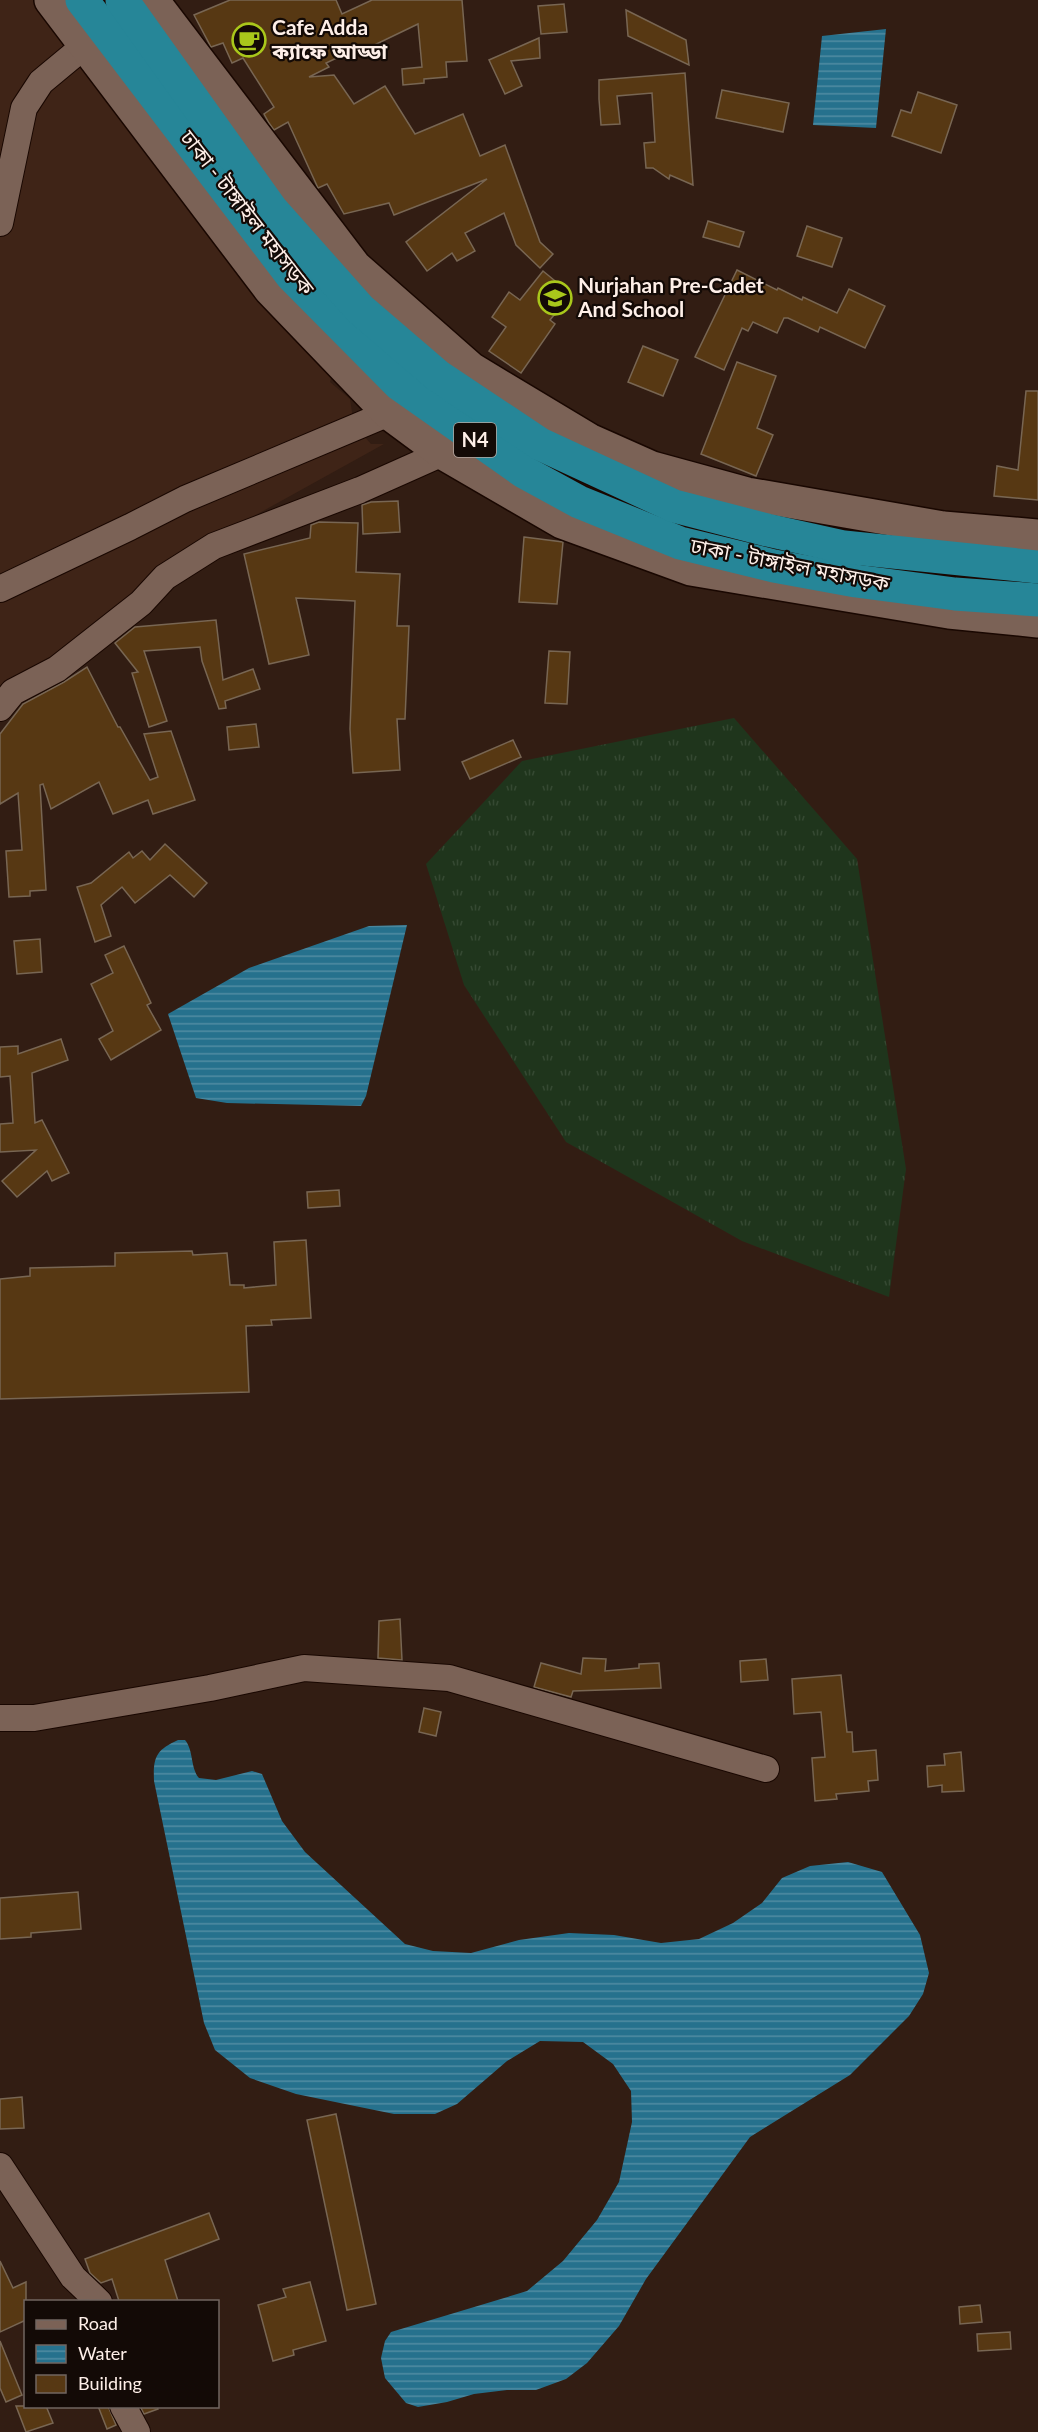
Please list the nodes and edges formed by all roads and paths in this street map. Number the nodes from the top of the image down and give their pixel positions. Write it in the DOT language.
graph roads {
  1 [pos="51,0"];
  2 [pos="82,0"];
  3 [pos="122,0"];
  4 [pos="152,0"];
  5 [pos="95,38"];
  6 [pos="0,223"];
  7 [pos="389,413"];
  8 [pos="443,453"];
  9 [pos="1038,536"];
  10 [pos="1038,567"];
  11 [pos="0,589"];
  12 [pos="1038,600"];
  13 [pos="1038,621"];
  14 [pos="0,708"];
  15 [pos="0,1718"];
  16 [pos="766,1769"];
  17 [pos="0,2166"];
  18 [pos="98,2300"];
  19 [pos="124,2408"];
  20 [pos="137,2432"];
  1 -- 5 [label="main road"];
  2 -- 5 [label="highway, ঢাকা - টাঙ্গাইল মহাসড়ক / N4"];
  3 -- 10 [label="highway, ঢাকা - টাঙ্গাইল মহাসড়ক / N4"];
  4 -- 9 [label="main road"];
  5 -- 6 [label="street"];
  5 -- 7 [label="main road"];
  5 -- 12 [label="highway, ঢাকা - টাঙ্গাইল মহাসড়ক / N4"];
  7 -- 8 [label="main road"];
  7 -- 11 [label="street"];
  8 -- 13 [label="main road"];
  8 -- 14 [label="street"];
  15 -- 16 [label="street"];
  17 -- 18 [label="street"];
  19 -- 20 [label="street"];
}
